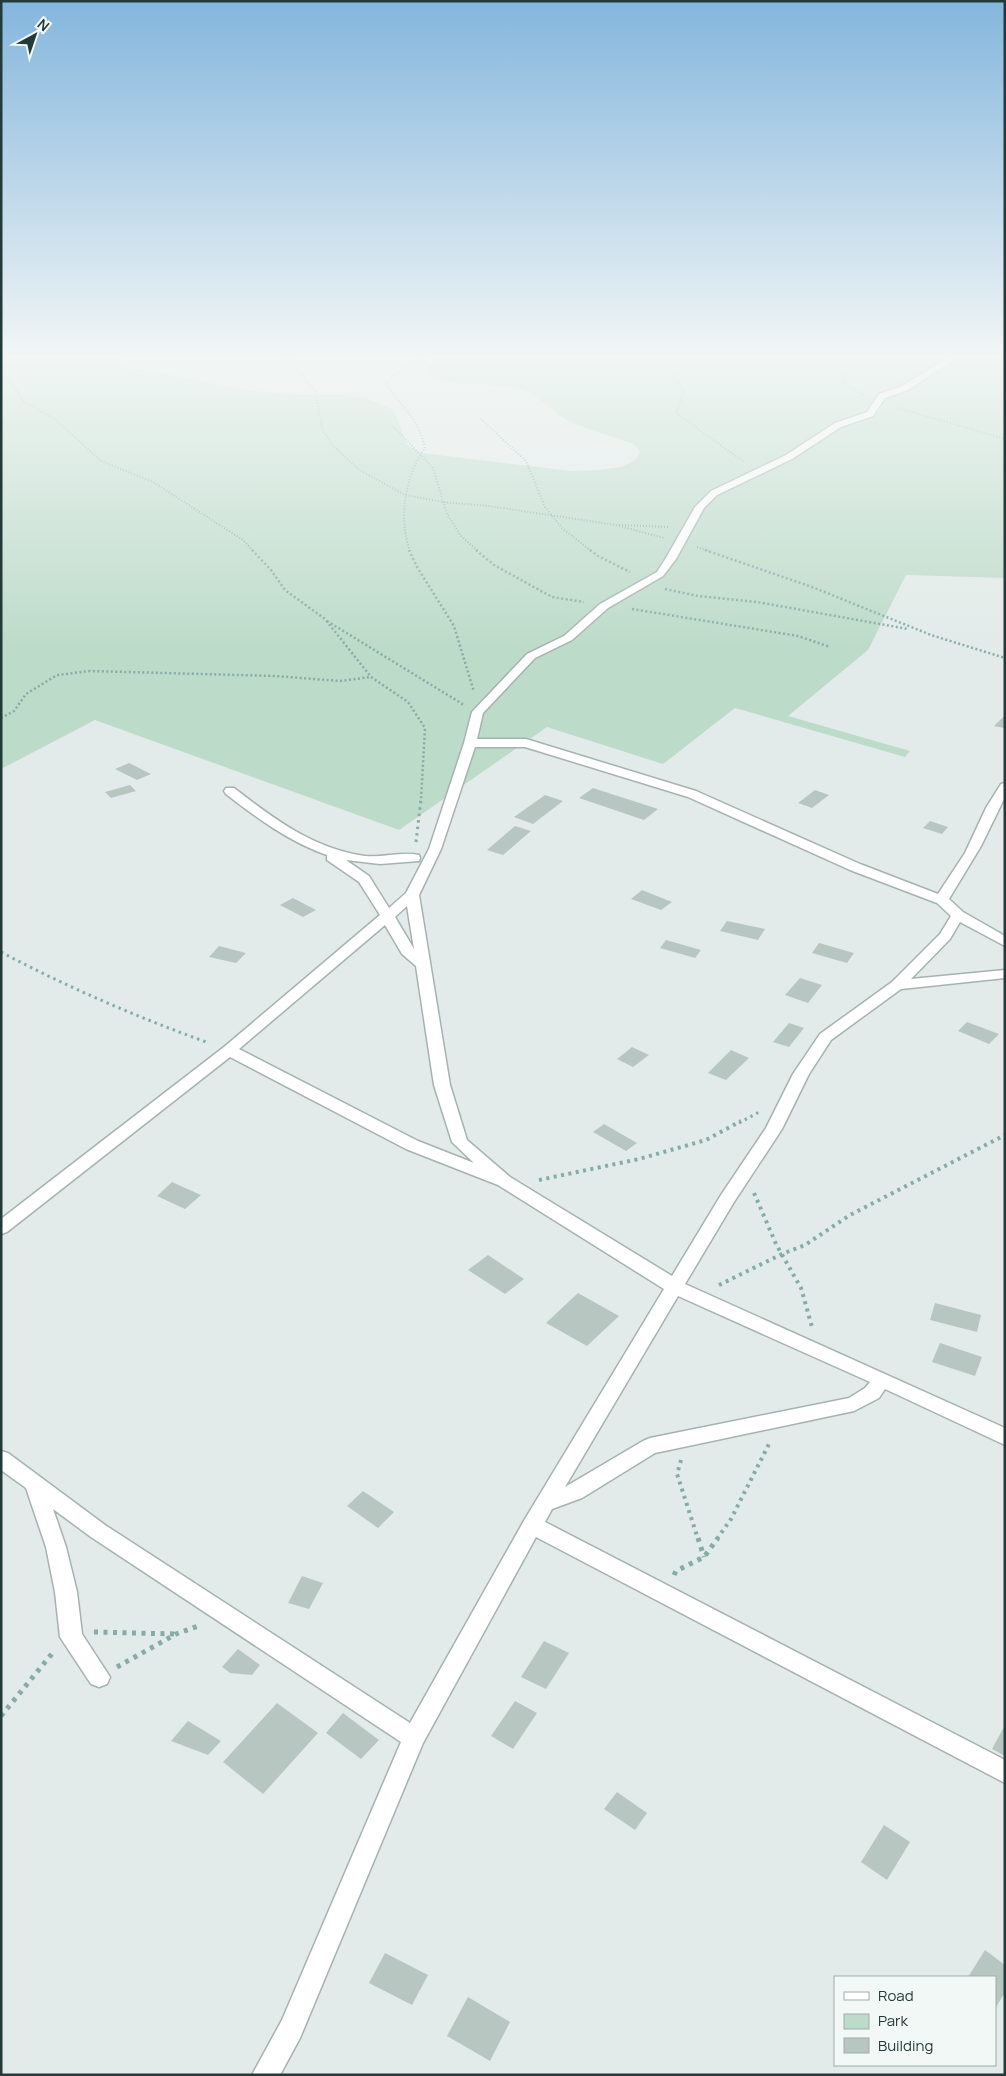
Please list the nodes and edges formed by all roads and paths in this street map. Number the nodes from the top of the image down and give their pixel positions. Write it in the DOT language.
graph roads {
  1 [pos="93,454"];
  2 [pos="342,454"];
  3 [pos="419,454"];
  4 [pos="732,454"];
  5 [pos="794,454"];
  6 [pos="763,468"];
  7 [pos="405,495"];
  8 [pos="443,502"];
  9 [pos="616,525"];
  10 [pos="688,530"];
  11 [pos="681,542"];
  12 [pos="604,606"];
  13 [pos="325,619"];
  14 [pos="830,646"];
  15 [pos="1005,658"];
  16 [pos="371,677"];
  17 [pos="478,712"];
  18 [pos="1,718"];
  19 [pos="470,743"];
  20 [pos="1005,787"];
  21 [pos="230,791"];
  22 [pos="322,850"];
  23 [pos="414,858"];
  24 [pos="412,895"];
  25 [pos="942,900"];
  26 [pos="387,915"];
  27 [pos="958,915"];
  28 [pos="1005,942"];
  29 [pos="1,952"];
  30 [pos="424,965"];
  31 [pos="1005,974"];
  32 [pos="897,985"];
  33 [pos="229,1050"];
  34 [pos="790,1095"];
  35 [pos="1005,1135"];
  36 [pos="753,1160"];
  37 [pos="504,1181"];
  38 [pos="536,1181"];
  39 [pos="1,1228"];
  40 [pos="782,1254"];
  41 [pos="675,1288"];
  42 [pos="696,1296"];
  43 [pos="819,1352"];
  44 [pos="882,1380"];
  45 [pos="782,1418"];
  46 [pos="1005,1437"];
  47 [pos="687,1438"];
  48 [pos="1,1460"];
  49 [pos="34,1483"];
  50 [pos="545,1503"];
  51 [pos="532,1525"];
  52 [pos="704,1557"];
  53 [pos="664,1593"];
  54 [pos="227,1615"];
  55 [pos="99,1677"];
  56 [pos="414,1738"];
  57 [pos="1005,1772"];
  58 [pos="265,2075"];
  1 -- 13 [label="path"];
  2 -- 7 [label="path"];
  3 -- 7 [label="path"];
  3 -- 8 [label="path"];
  4 -- 6 [label="path"];
  5 -- 6 [label="street"];
  6 -- 10 [label="street"];
  7 -- 8 [label="path"];
  7 -- 17 [label="path"];
  8 -- 9 [label="path"];
  8 -- 12 [label="path"];
  9 -- 10 [label="path"];
  9 -- 11 [label="path"];
  10 -- 11 [label="street"];
  11 -- 12 [label="street"];
  11 -- 15 [label="path"];
  12 -- 14 [label="path"];
  12 -- 17 [label="street"];
  13 -- 16 [label="path"];
  13 -- 17 [label="path"];
  16 -- 18 [label="path"];
  16 -- 23 [label="path"];
  17 -- 19 [label="street"];
  19 -- 24 [label="street"];
  19 -- 25 [label="street"];
  20 -- 25 [label="street"];
  21 -- 22 [label="street"];
  22 -- 23 [label="street"];
  22 -- 26 [label="street"];
  24 -- 26 [label="street"];
  24 -- 30 [label="street"];
  25 -- 27 [label="street"];
  26 -- 30 [label="street"];
  26 -- 33 [label="street"];
  27 -- 28 [label="street"];
  27 -- 32 [label="street"];
  29 -- 33 [label="path"];
  30 -- 37 [label="street"];
  31 -- 32 [label="street"];
  32 -- 34 [label="street"];
  33 -- 37 [label="street"];
  33 -- 39 [label="street"];
  34 -- 36 [label="street"];
  34 -- 38 [label="path"];
  35 -- 40 [label="path"];
  36 -- 40 [label="path"];
  36 -- 41 [label="street"];
  37 -- 41 [label="street"];
  40 -- 42 [label="path"];
  40 -- 43 [label="path"];
  41 -- 42 [label="street"];
  41 -- 50 [label="street"];
  42 -- 43 [label="street"];
  43 -- 44 [label="street"];
  44 -- 45 [label="street"];
  44 -- 46 [label="street"];
  45 -- 47 [label="street"];
  45 -- 52 [label="path"];
  47 -- 50 [label="street"];
  47 -- 52 [label="path"];
  48 -- 49 [label="street"];
  49 -- 54 [label="street"];
  49 -- 55 [label="street"];
  50 -- 51 [label="street"];
  51 -- 53 [label="street"];
  51 -- 56 [label="street"];
  52 -- 53 [label="path"];
  53 -- 57 [label="street"];
  54 -- 55 [label="path"];
  54 -- 56 [label="street"];
  56 -- 58 [label="street"];
}
